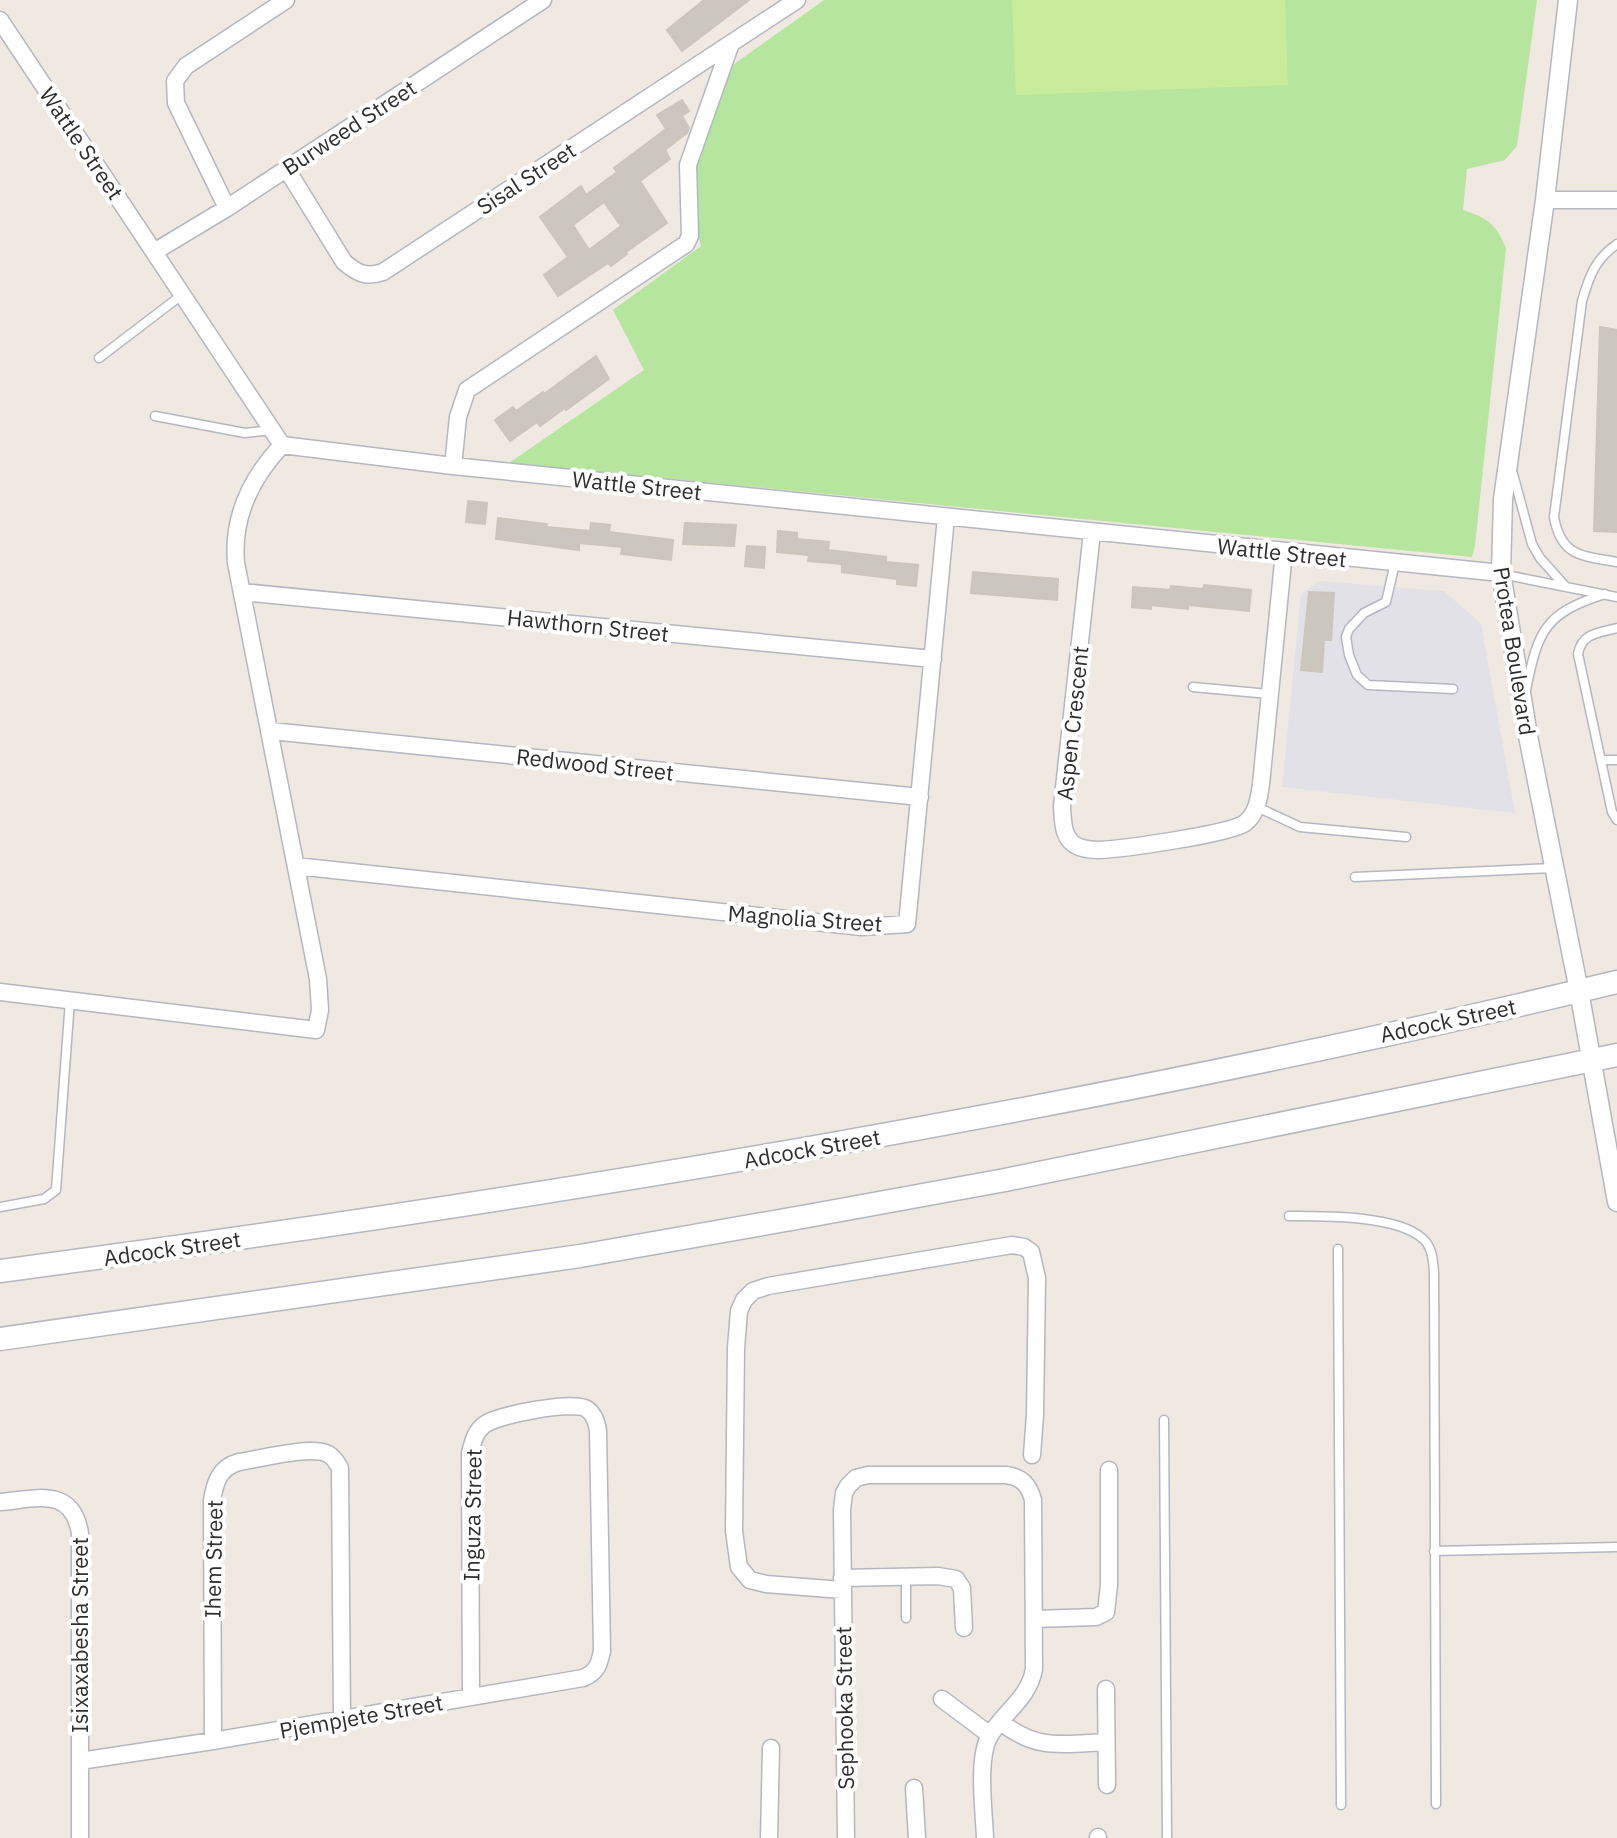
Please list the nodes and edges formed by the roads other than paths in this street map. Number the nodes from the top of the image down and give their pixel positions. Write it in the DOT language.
graph roads {
  1 [pos="286,0"];
  2 [pos="543,0"];
  3 [pos="797,0"];
  4 [pos="1568,0"];
  5 [pos="0,20"];
  6 [pos="731,43"];
  7 [pos="286,168"];
  8 [pos="1545,200"];
  9 [pos="1617,200"];
  10 [pos="227,208"];
  11 [pos="1617,244"];
  12 [pos="154,252"];
  13 [pos="183,293"];
  14 [pos="99,358"];
  15 [pos="155,416"];
  16 [pos="272,430"];
  17 [pos="282,445"];
  18 [pos="1509,457"];
  19 [pos="453,466"];
  20 [pos="946,517"];
  21 [pos="1092,532"];
  22 [pos="1284,552"];
  23 [pos="1617,562"];
  24 [pos="1395,563"];
  25 [pos="1501,573"];
  26 [pos="1566,587"];
  27 [pos="242,592"];
  28 [pos="1605,594"];
  29 [pos="1617,597"];
  30 [pos="1617,628"];
  31 [pos="933,659"];
  32 [pos="1193,687"];
  33 [pos="1453,689"];
  34 [pos="1269,694"];
  35 [pos="1523,707"];
  36 [pos="271,731"];
  37 [pos="1601,760"];
  38 [pos="1617,760"];
  39 [pos="920,797"];
  40 [pos="1256,807"];
  41 [pos="1617,820"];
  42 [pos="1406,837"];
  43 [pos="296,866"];
  44 [pos="1554,868"];
  45 [pos="1355,877"];
  46 [pos="1617,982"];
  47 [pos="1579,991"];
  48 [pos="0,992"];
  49 [pos="70,1000"];
  50 [pos="1617,1055"];
  51 [pos="1591,1061"];
  52 [pos="1617,1202"];
  53 [pos="0,1207"];
  54 [pos="1289,1216"];
  55 [pos="1338,1249"];
  56 [pos="0,1271"];
  57 [pos="0,1339"];
  58 [pos="1164,1420"];
  59 [pos="1032,1455"];
  60 [pos="1109,1470"];
  61 [pos="0,1502"];
  62 [pos="1617,1547"];
  63 [pos="1434,1551"];
  64 [pos="906,1576"];
  65 [pos="842,1584"];
  66 [pos="906,1618"];
  67 [pos="1034,1619"];
  68 [pos="602,1628"];
  69 [pos="964,1628"];
  70 [pos="1106,1689"];
  71 [pos="471,1697"];
  72 [pos="942,1699"];
  73 [pos="342,1719"];
  74 [pos="996,1728"];
  75 [pos="213,1741"];
  76 [pos="1106,1742"];
  77 [pos="771,1748"];
  78 [pos="80,1761"];
  79 [pos="1107,1785"];
  80 [pos="914,1788"];
  81 [pos="1436,1804"];
  82 [pos="1341,1805"];
  83 [pos="80,1838"];
  84 [pos="769,1838"];
  85 [pos="846,1838"];
  86 [pos="917,1838"];
  87 [pos="985,1838"];
  88 [pos="1167,1838"];
  1 -- 10 [label="street"];
  2 -- 7 [label="street, Burweed Street"];
  3 -- 6 [label="street, Sisal Street"];
  4 -- 8 [label="street, Protea Boulevard"];
  5 -- 12 [label="street, Wattle Street"];
  6 -- 7 [label="street, Sisal Street"];
  6 -- 19 [label="street"];
  7 -- 10 [label="street, Burweed Street"];
  8 -- 9 [label="street"];
  8 -- 18 [label="street, Protea Boulevard"];
  10 -- 12 [label="street, Burweed Street"];
  11 -- 23 [label="lane"];
  12 -- 13 [label="street, Wattle Street"];
  13 -- 14 [label="lane"];
  13 -- 16 [label="street, Wattle Street"];
  15 -- 16 [label="lane"];
  16 -- 17 [label="street, Wattle Street"];
  17 -- 19 [label="street, Wattle Street"];
  17 -- 27 [label="street"];
  18 -- 25 [label="street, Protea Boulevard"];
  18 -- 26 [label="lane"];
  19 -- 20 [label="street, Wattle Street"];
  20 -- 21 [label="street, Wattle Street"];
  20 -- 31 [label="street, Magnolia Street"];
  21 -- 22 [label="street, Wattle Street"];
  21 -- 40 [label="street, Aspen Crescent"];
  22 -- 24 [label="street, Wattle Street"];
  22 -- 34 [label="street"];
  24 -- 25 [label="street, Wattle Street"];
  24 -- 33 [label="lane"];
  25 -- 26 [label="lane"];
  25 -- 35 [label="street, Protea Boulevard"];
  26 -- 28 [label="lane"];
  27 -- 31 [label="street, Hawthorn Street"];
  27 -- 36 [label="street"];
  28 -- 29 [label="lane"];
  28 -- 35 [label="lane"];
  30 -- 37 [label="lane"];
  31 -- 39 [label="street, Magnolia Street"];
  32 -- 34 [label="lane"];
  34 -- 40 [label="street"];
  35 -- 44 [label="street, Protea Boulevard"];
  36 -- 39 [label="street, Redwood Street"];
  36 -- 43 [label="street"];
  37 -- 38 [label="lane"];
  37 -- 41 [label="lane"];
  39 -- 43 [label="street, Magnolia Street"];
  40 -- 42 [label="lane"];
  43 -- 49 [label="street"];
  44 -- 45 [label="lane"];
  44 -- 47 [label="street, Protea Boulevard"];
  46 -- 47 [label="main road, Adcock Street"];
  47 -- 51 [label="street, Protea Boulevard"];
  47 -- 56 [label="main road, Adcock Street"];
  48 -- 49 [label="street"];
  49 -- 53 [label="lane"];
  50 -- 51 [label="main road"];
  51 -- 52 [label="street, Protea Boulevard"];
  51 -- 57 [label="main road"];
  54 -- 63 [label="lane"];
  55 -- 82 [label="lane"];
  58 -- 88 [label="lane"];
  59 -- 65 [label="street"];
  60 -- 67 [label="street"];
  61 -- 78 [label="street, Isixaxabesha Street"];
  62 -- 63 [label="lane"];
  63 -- 81 [label="lane"];
  64 -- 65 [label="street"];
  64 -- 66 [label="lane"];
  64 -- 69 [label="street"];
  65 -- 67 [label="street, Sephooka Street"];
  65 -- 85 [label="street, Sephooka Street"];
  67 -- 74 [label="street"];
  68 -- 71 [label="street, Pjempjete Street"];
  68 -- 71 [label="street, Inguza Street"];
  70 -- 76 [label="street"];
  71 -- 73 [label="street, Pjempjete Street"];
  72 -- 74 [label="street"];
  73 -- 75 [label="street, Pjempjete Street"];
  73 -- 75 [label="street, Ihem Street"];
  74 -- 76 [label="street"];
  74 -- 87 [label="street"];
  75 -- 78 [label="street, Pjempjete Street"];
  76 -- 79 [label="street"];
  77 -- 84 [label="street"];
  78 -- 83 [label="street, Isixaxabesha Street"];
  80 -- 86 [label="street"];
}
